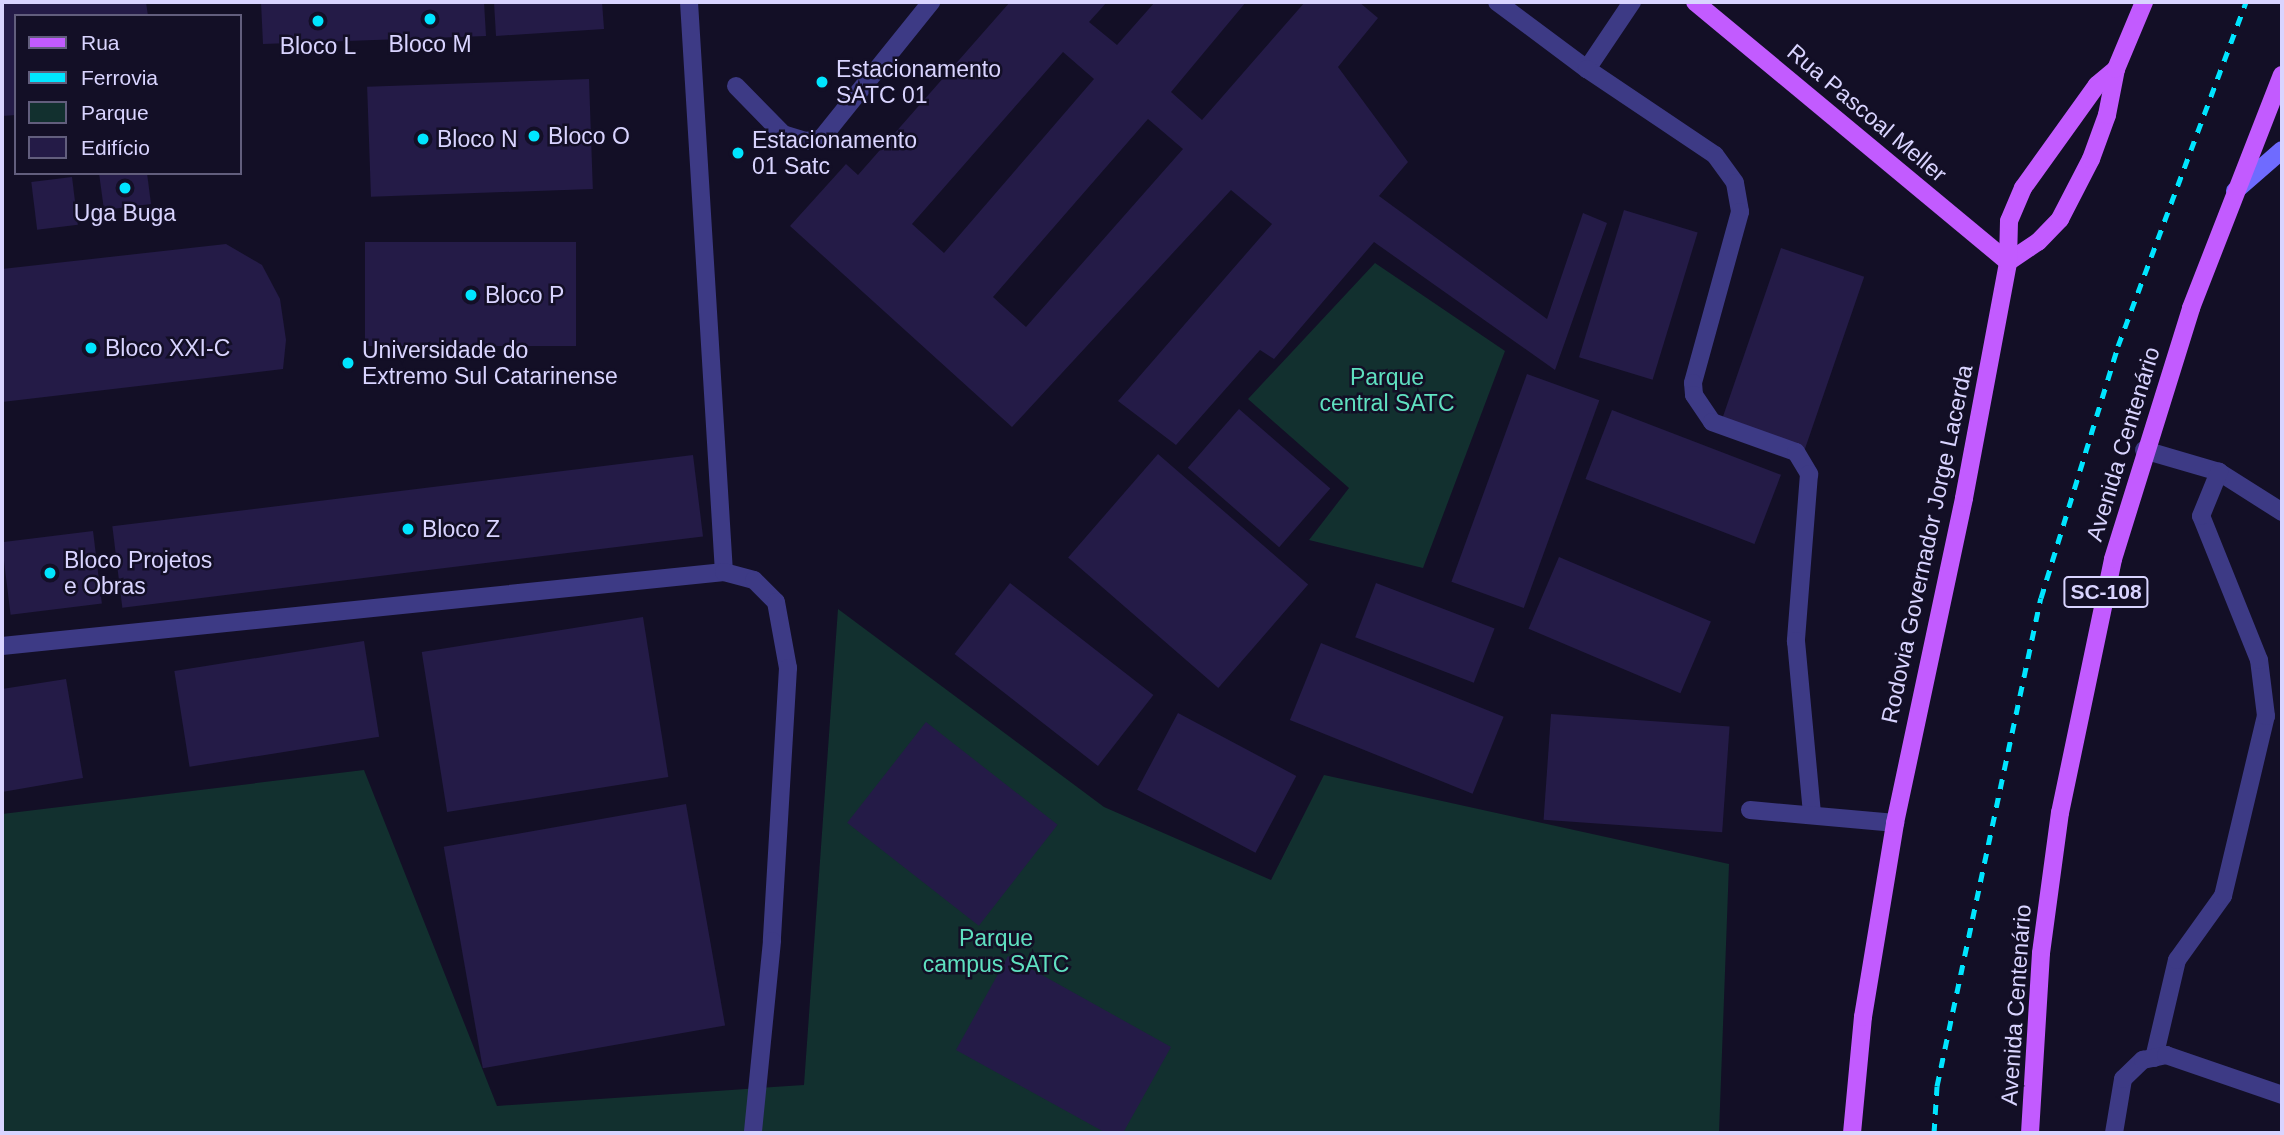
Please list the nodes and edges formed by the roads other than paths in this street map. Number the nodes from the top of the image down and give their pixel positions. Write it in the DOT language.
graph roads {
  1 [pos="689,2"];
  2 [pos="931,2"];
  3 [pos="1497,2"];
  4 [pos="1632,2"];
  5 [pos="1695,2"];
  6 [pos="2144,2"];
  7 [pos="1587,69"];
  8 [pos="2116,69"];
  9 [pos="2282,75"];
  10 [pos="736,86"];
  11 [pos="2282,150"];
  12 [pos="2232,194"];
  13 [pos="2008,262"];
  14 [pos="2144,450"];
  15 [pos="2219,472"];
  16 [pos="2282,512"];
  17 [pos="724,572"];
  18 [pos="2,646"];
  19 [pos="1750,810"];
  20 [pos="1812,814"];
  21 [pos="1895,823"];
  22 [pos="2154,1058"];
  23 [pos="2282,1095"];
  24 [pos="753,1133"];
  25 [pos="1852,1133"];
  26 [pos="2031,1133"];
  27 [pos="2114,1133"];
  1 -- 17 [label="street"];
  2 -- 10 [label="street"];
  3 -- 7 [label="street"];
  4 -- 7 [label="street"];
  5 -- 13 [label="main road, Rua Pascoal Meller"];
  6 -- 8 [label="main road, Rodovia Governador Jorge Lacerda"];
  7 -- 20 [label="street"];
  8 -- 13 [label="main road, Rodovia Governador Jorge Lacerda"];
  8 -- 13 [label="main road"];
  9 -- 12 [label="main road, Avenida Centenário / SC-108"];
  11 -- 12 [label="street"];
  12 -- 14 [label="main road, Avenida Centenário / SC-108"];
  13 -- 21 [label="main road, Rodovia Governador Jorge Lacerda"];
  14 -- 15 [label="street"];
  14 -- 26 [label="main road, Avenida Centenário / SC-108"];
  15 -- 16 [label="street"];
  15 -- 22 [label="street"];
  17 -- 18 [label="street"];
  17 -- 24 [label="street"];
  19 -- 20 [label="street"];
  20 -- 21 [label="street"];
  21 -- 25 [label="main road, Rodovia Governador Jorge Lacerda"];
  22 -- 23 [label="street"];
  22 -- 27 [label="street"];
}
